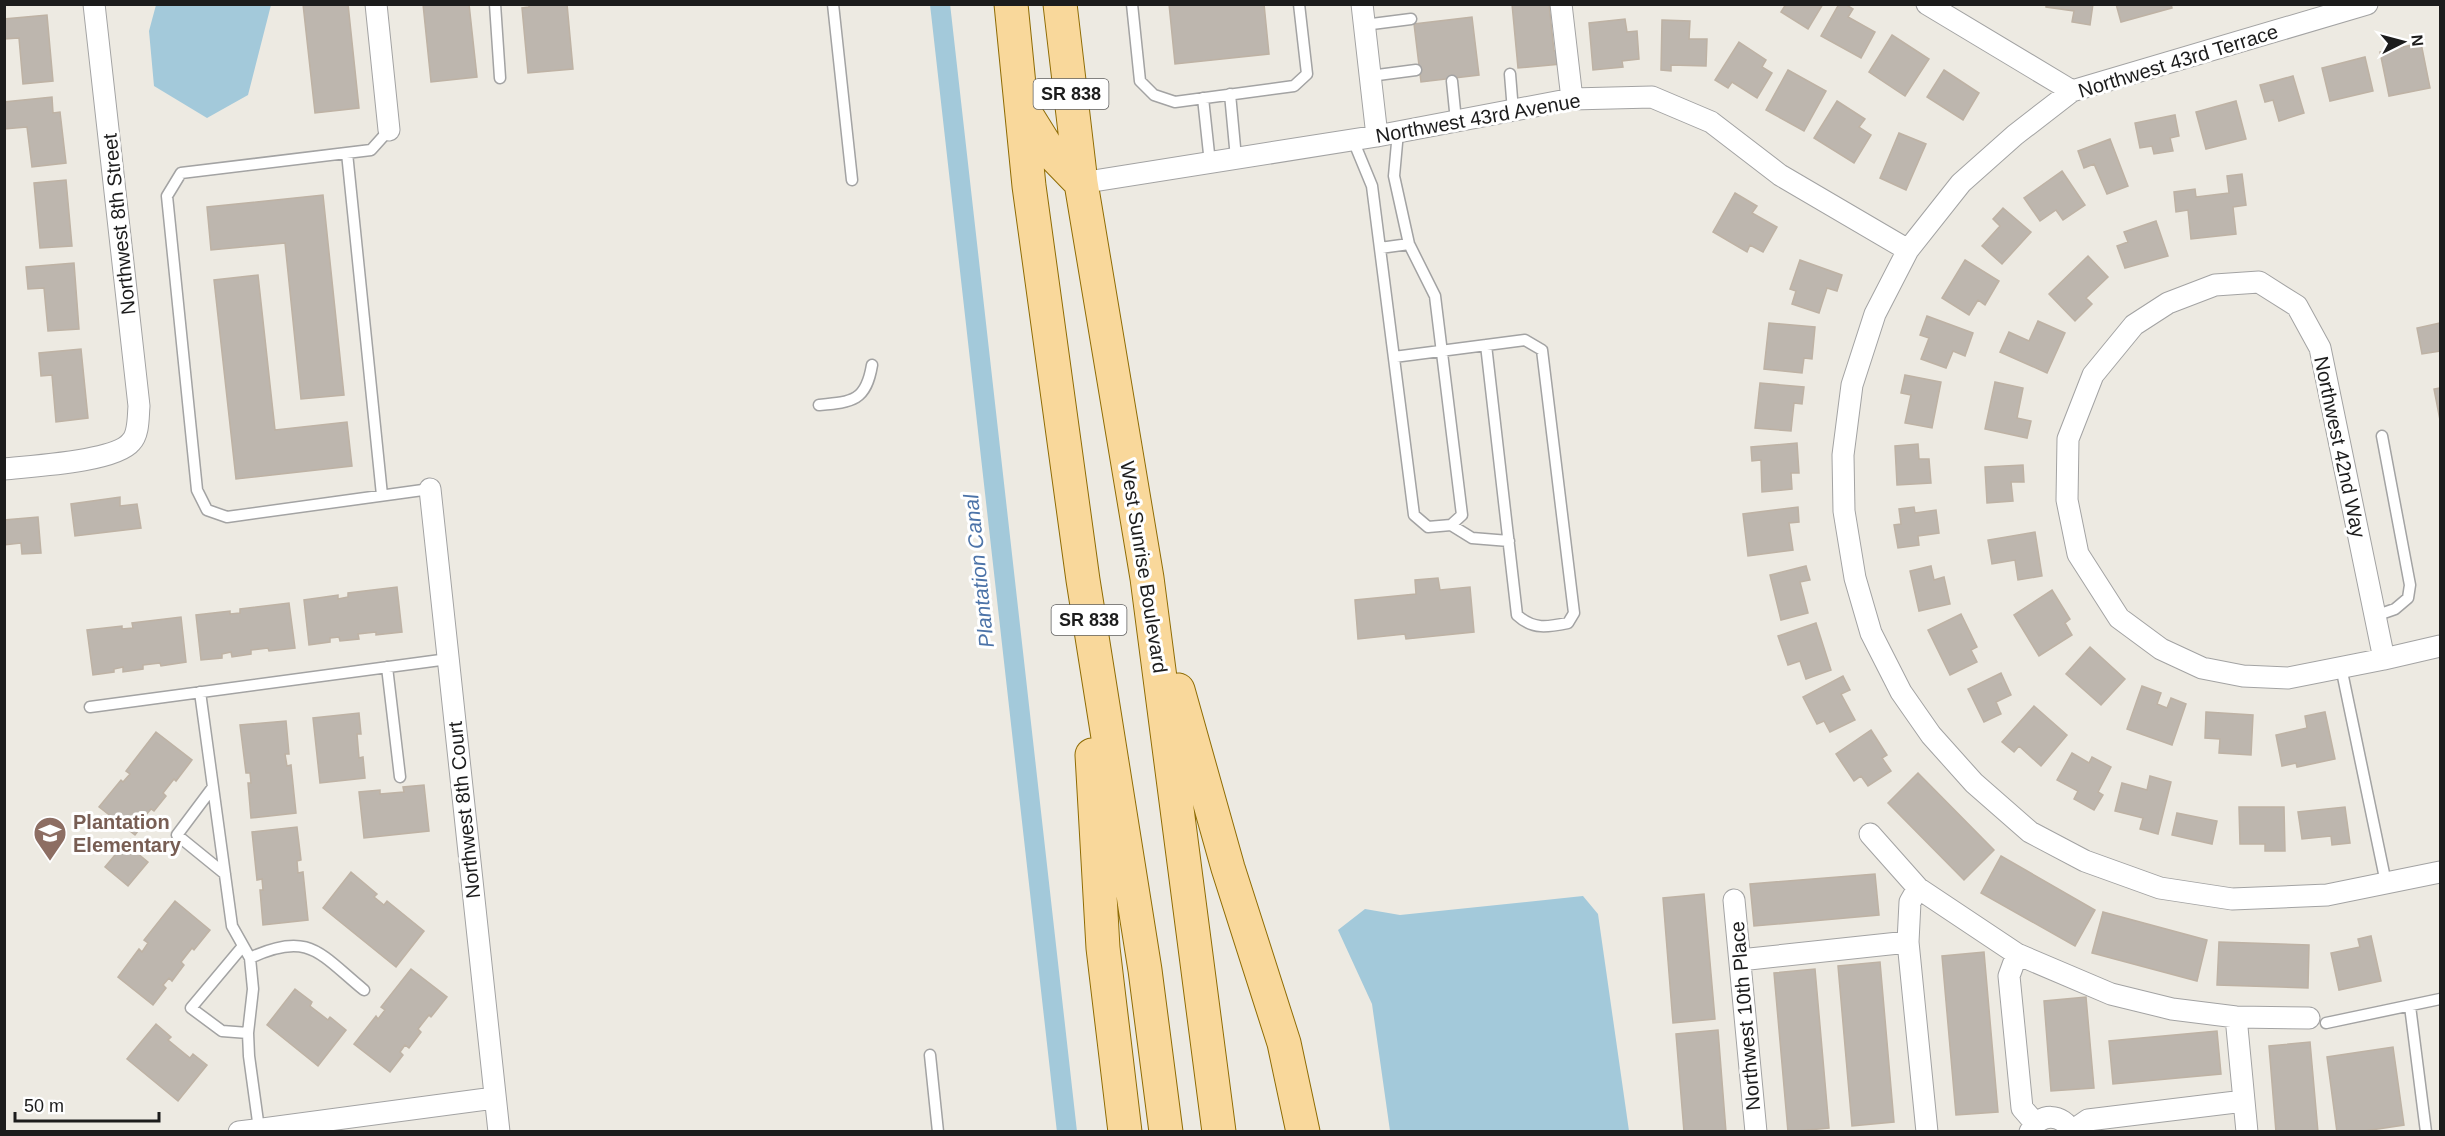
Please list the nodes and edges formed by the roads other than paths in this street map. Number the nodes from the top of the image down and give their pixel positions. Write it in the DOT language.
graph roads {
  1 [pos="94,4"];
  2 [pos="376,4"];
  3 [pos="495,4"];
  4 [pos="832,4"];
  5 [pos="1011,4"];
  6 [pos="1060,4"];
  7 [pos="1132,4"];
  8 [pos="1299,4"];
  9 [pos="1561,4"];
  10 [pos="1927,4"];
  11 [pos="2367,4"];
  12 [pos="1363,15"];
  13 [pos="1411,19"];
  14 [pos="1416,70"];
  15 [pos="1510,74"];
  16 [pos="1370,76"];
  17 [pos="500,78"];
  18 [pos="1452,81"];
  19 [pos="2072,91"];
  20 [pos="1230,94"];
  21 [pos="1203,98"];
  22 [pos="1572,99"];
  23 [pos="1022,107"];
  24 [pos="1513,111"];
  25 [pos="1456,121"];
  26 [pos="389,130"];
  27 [pos="1398,132"];
  28 [pos="1377,136"];
  29 [pos="1353,140"];
  30 [pos="347,153"];
  31 [pos="1236,158"];
  32 [pos="1210,163"];
  33 [pos="852,180"];
  34 [pos="1081,183"];
  35 [pos="1409,244"];
  36 [pos="1380,248"];
  37 [pos="1908,250"];
  38 [pos="1486,345"];
  39 [pos="1442,351"];
  40 [pos="1394,357"];
  41 [pos="872,364"];
  42 [pos="819,405"];
  43 [pos="2382,436"];
  44 [pos="4,469"];
  45 [pos="430,489"];
  46 [pos="382,495"];
  47 [pos="1451,525"];
  48 [pos="1509,541"];
  49 [pos="1147,578"];
  50 [pos="1083,580"];
  51 [pos="2375,616"];
  52 [pos="2440,646"];
  53 [pos="2384,658"];
  54 [pos="448,659"];
  55 [pos="387,667"];
  56 [pos="2341,667"];
  57 [pos="201,692"];
  58 [pos="90,707"];
  59 [pos="400,777"];
  60 [pos="213,787"];
  61 [pos="1870,834"];
  62 [pos="2440,872"];
  63 [pos="225,874"];
  64 [pos="2386,883"];
  65 [pos="1918,888"];
  66 [pos="1734,900"];
  67 [pos="1908,942"];
  68 [pos="243,946"];
  69 [pos="2017,954"];
  70 [pos="250,958"];
  71 [pos="1740,960"];
  72 [pos="364,990"];
  73 [pos="2440,999"];
  74 [pos="2410,1006"];
  75 [pos="2236,1017"];
  76 [pos="2318,1020"];
  77 [pos="248,1033"];
  78 [pos="930,1055"];
  79 [pos="494,1098"];
  80 [pos="2244,1101"];
  81 [pos="2032,1127"];
  82 [pos="249,1130"];
  83 [pos="499,1131"];
  84 [pos="938,1131"];
  85 [pos="1125,1131"];
  86 [pos="1166,1131"];
  87 [pos="1219,1131"];
  88 [pos="1303,1131"];
  89 [pos="1756,1131"];
  90 [pos="1927,1131"];
  91 [pos="2072,1131"];
  92 [pos="2247,1131"];
  93 [pos="2426,1131"];
  1 -- 44 [label="street, Northwest 8th Street"];
  2 -- 26 [label="street"];
  3 -- 17 [label="lane"];
  4 -- 33 [label="lane"];
  5 -- 23 [label="main road, SR 838"];
  6 -- 34 [label="main road, West Sunrise Boulevard / SR 838"];
  7 -- 21 [label="lane"];
  8 -- 20 [label="lane"];
  9 -- 22 [label="street"];
  10 -- 19 [label="street"];
  11 -- 19 [label="street, Northwest 43rd Terrace"];
  12 -- 13 [label="lane"];
  12 -- 16 [label="street"];
  14 -- 16 [label="lane"];
  15 -- 24 [label="lane"];
  16 -- 28 [label="street"];
  18 -- 25 [label="lane"];
  19 -- 37 [label="street, Northwest 43rd Terrace"];
  20 -- 21 [label="lane"];
  20 -- 31 [label="lane"];
  21 -- 32 [label="lane"];
  22 -- 24 [label="street, Northwest 43rd Avenue"];
  22 -- 37 [label="street, Northwest 43rd Avenue"];
  23 -- 34 [label="main road"];
  23 -- 50 [label="main road, SR 838"];
  24 -- 25 [label="street, Northwest 43rd Avenue"];
  25 -- 27 [label="street, Northwest 43rd Avenue"];
  26 -- 30 [label="lane"];
  27 -- 28 [label="street, Northwest 43rd Avenue"];
  27 -- 35 [label="lane"];
  28 -- 29 [label="street, Northwest 43rd Avenue"];
  29 -- 31 [label="street, Northwest 43rd Avenue"];
  29 -- 36 [label="lane"];
  30 -- 46 [label="lane"];
  30 -- 46 [label="lane"];
  31 -- 32 [label="street, Northwest 43rd Avenue"];
  32 -- 34 [label="street, Northwest 43rd Avenue"];
  34 -- 49 [label="main road, West Sunrise Boulevard / SR 838"];
  35 -- 36 [label="lane"];
  35 -- 39 [label="lane"];
  36 -- 40 [label="lane"];
  37 -- 64 [label="street, Northwest 43rd Terrace"];
  38 -- 39 [label="lane"];
  38 -- 48 [label="lane"];
  38 -- 48 [label="lane"];
  39 -- 40 [label="lane"];
  39 -- 47 [label="lane"];
  40 -- 47 [label="lane"];
  41 -- 42 [label="lane"];
  43 -- 51 [label="lane"];
  45 -- 46 [label="lane"];
  45 -- 54 [label="street, Northwest 8th Court"];
  47 -- 48 [label="lane"];
  49 -- 87 [label="main road, West Sunrise Boulevard / SR 838"];
  49 -- 88 [label="main road"];
  50 -- 85 [label="main road"];
  50 -- 86 [label="main road, SR 838"];
  51 -- 53 [label="street, Northwest 42nd Way"];
  51 -- 56 [label="street, Northwest 42nd Way"];
  52 -- 53 [label="street, Northwest 42nd Way"];
  53 -- 56 [label="street, Northwest 42nd Way"];
  54 -- 55 [label="lane"];
  54 -- 79 [label="street, Northwest 8th Court"];
  55 -- 57 [label="lane"];
  55 -- 59 [label="lane"];
  56 -- 64 [label="lane"];
  57 -- 58 [label="lane"];
  57 -- 60 [label="lane"];
  60 -- 63 [label="lane"];
  60 -- 63 [label="lane"];
  61 -- 65 [label="street"];
  62 -- 64 [label="street, Northwest 43rd Terrace"];
  63 -- 68 [label="lane"];
  65 -- 67 [label="street"];
  65 -- 69 [label="street"];
  66 -- 71 [label="street, Northwest 10th Place"];
  67 -- 71 [label="street"];
  67 -- 90 [label="street"];
  68 -- 70 [label="lane"];
  68 -- 77 [label="lane"];
  69 -- 75 [label="street"];
  69 -- 81 [label="street"];
  70 -- 72 [label="lane"];
  70 -- 77 [label="lane"];
  71 -- 89 [label="street, Northwest 10th Place"];
  73 -- 74 [label="lane"];
  74 -- 76 [label="lane"];
  74 -- 93 [label="lane"];
  75 -- 76 [label="street"];
  75 -- 80 [label="street"];
  77 -- 82 [label="lane"];
  78 -- 84 [label="lane"];
  79 -- 82 [label="street"];
  79 -- 83 [label="street, Northwest 8th Court"];
  80 -- 91 [label="street"];
  80 -- 92 [label="street"];
  81 -- 91 [label="street"];
}
